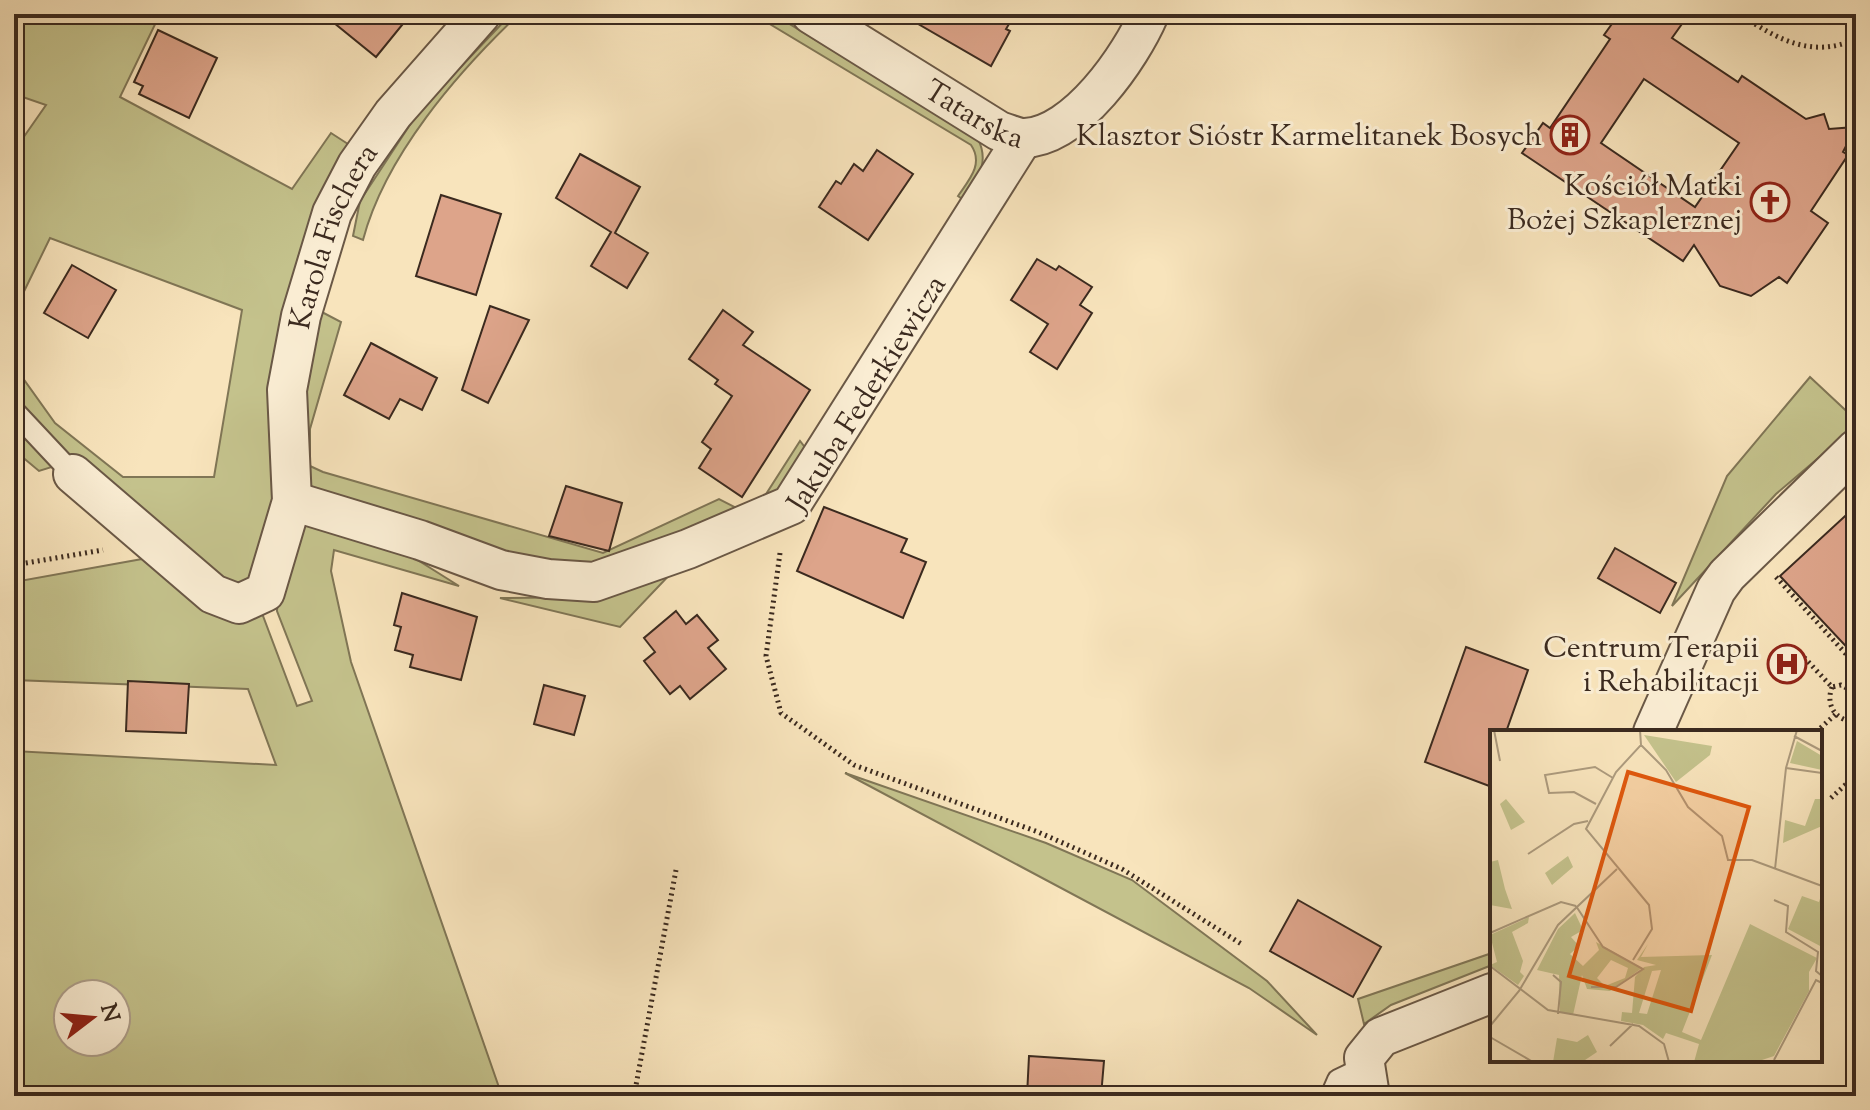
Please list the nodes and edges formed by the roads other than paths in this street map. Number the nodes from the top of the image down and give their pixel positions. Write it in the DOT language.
graph roads {
  1 [pos="481,14"];
  2 [pos="811,14"];
  3 [pos="1149,14"];
  4 [pos="1023,138"];
  5 [pos="14,411"];
  6 [pos="1856,449"];
  7 [pos="73,474"];
  8 [pos="292,501"];
  9 [pos="1654,730"];
  10 [pos="1490,994"];
  11 [pos="1367,1071"];
  12 [pos="1331,1096"];
  1 -- 8 [label="street, Karola Fischera"];
  2 -- 4 [label="street, Tatarska"];
  3 -- 4 [label="street, Tatarska"];
  4 -- 8 [label="street, Jakuba Federkiewicza"];
  5 -- 7 [label="lane, Karola Fischera"];
  6 -- 9 [label="street"];
  7 -- 8 [label="street, Karola Fischera"];
  10 -- 11 [label="street"];
  11 -- 12 [label="lane"];
}
